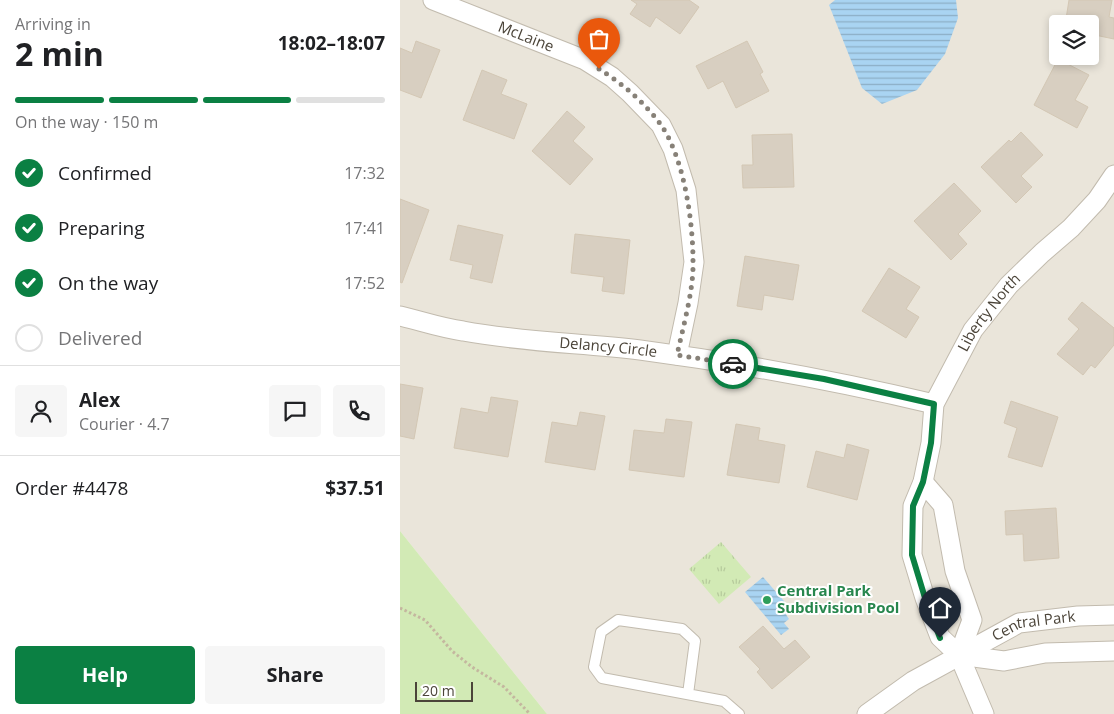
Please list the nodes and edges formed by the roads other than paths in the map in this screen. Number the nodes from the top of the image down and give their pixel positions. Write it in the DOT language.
graph roads {
  1 [pos="433,0"];
  2 [pos="1114,176"];
  3 [pos="400,316"];
  4 [pos="677,355"];
  5 [pos="934,404"];
  6 [pos="923,482"];
  7 [pos="1114,615"];
  8 [pos="1114,651"];
  9 [pos="959,655"];
  10 [pos="688,694"];
  11 [pos="740,714"];
  12 [pos="867,714"];
  13 [pos="984,714"];
  1 -- 4 [label="street, McLaine"];
  2 -- 5 [label="street, Liberty North"];
  3 -- 4 [label="street, Delancy Circle"];
  4 -- 5 [label="street, Delancy Circle"];
  5 -- 6 [label="street, Liberty North"];
  6 -- 9 [label="street"];
  6 -- 9 [label="street, Liberty North"];
  7 -- 9 [label="street, Central Park"];
  8 -- 9 [label="street, Central Park"];
  9 -- 12 [label="street, Central Park"];
  9 -- 13 [label="street"];
  10 -- 10 [label="lane"];
  10 -- 11 [label="lane"];
}
